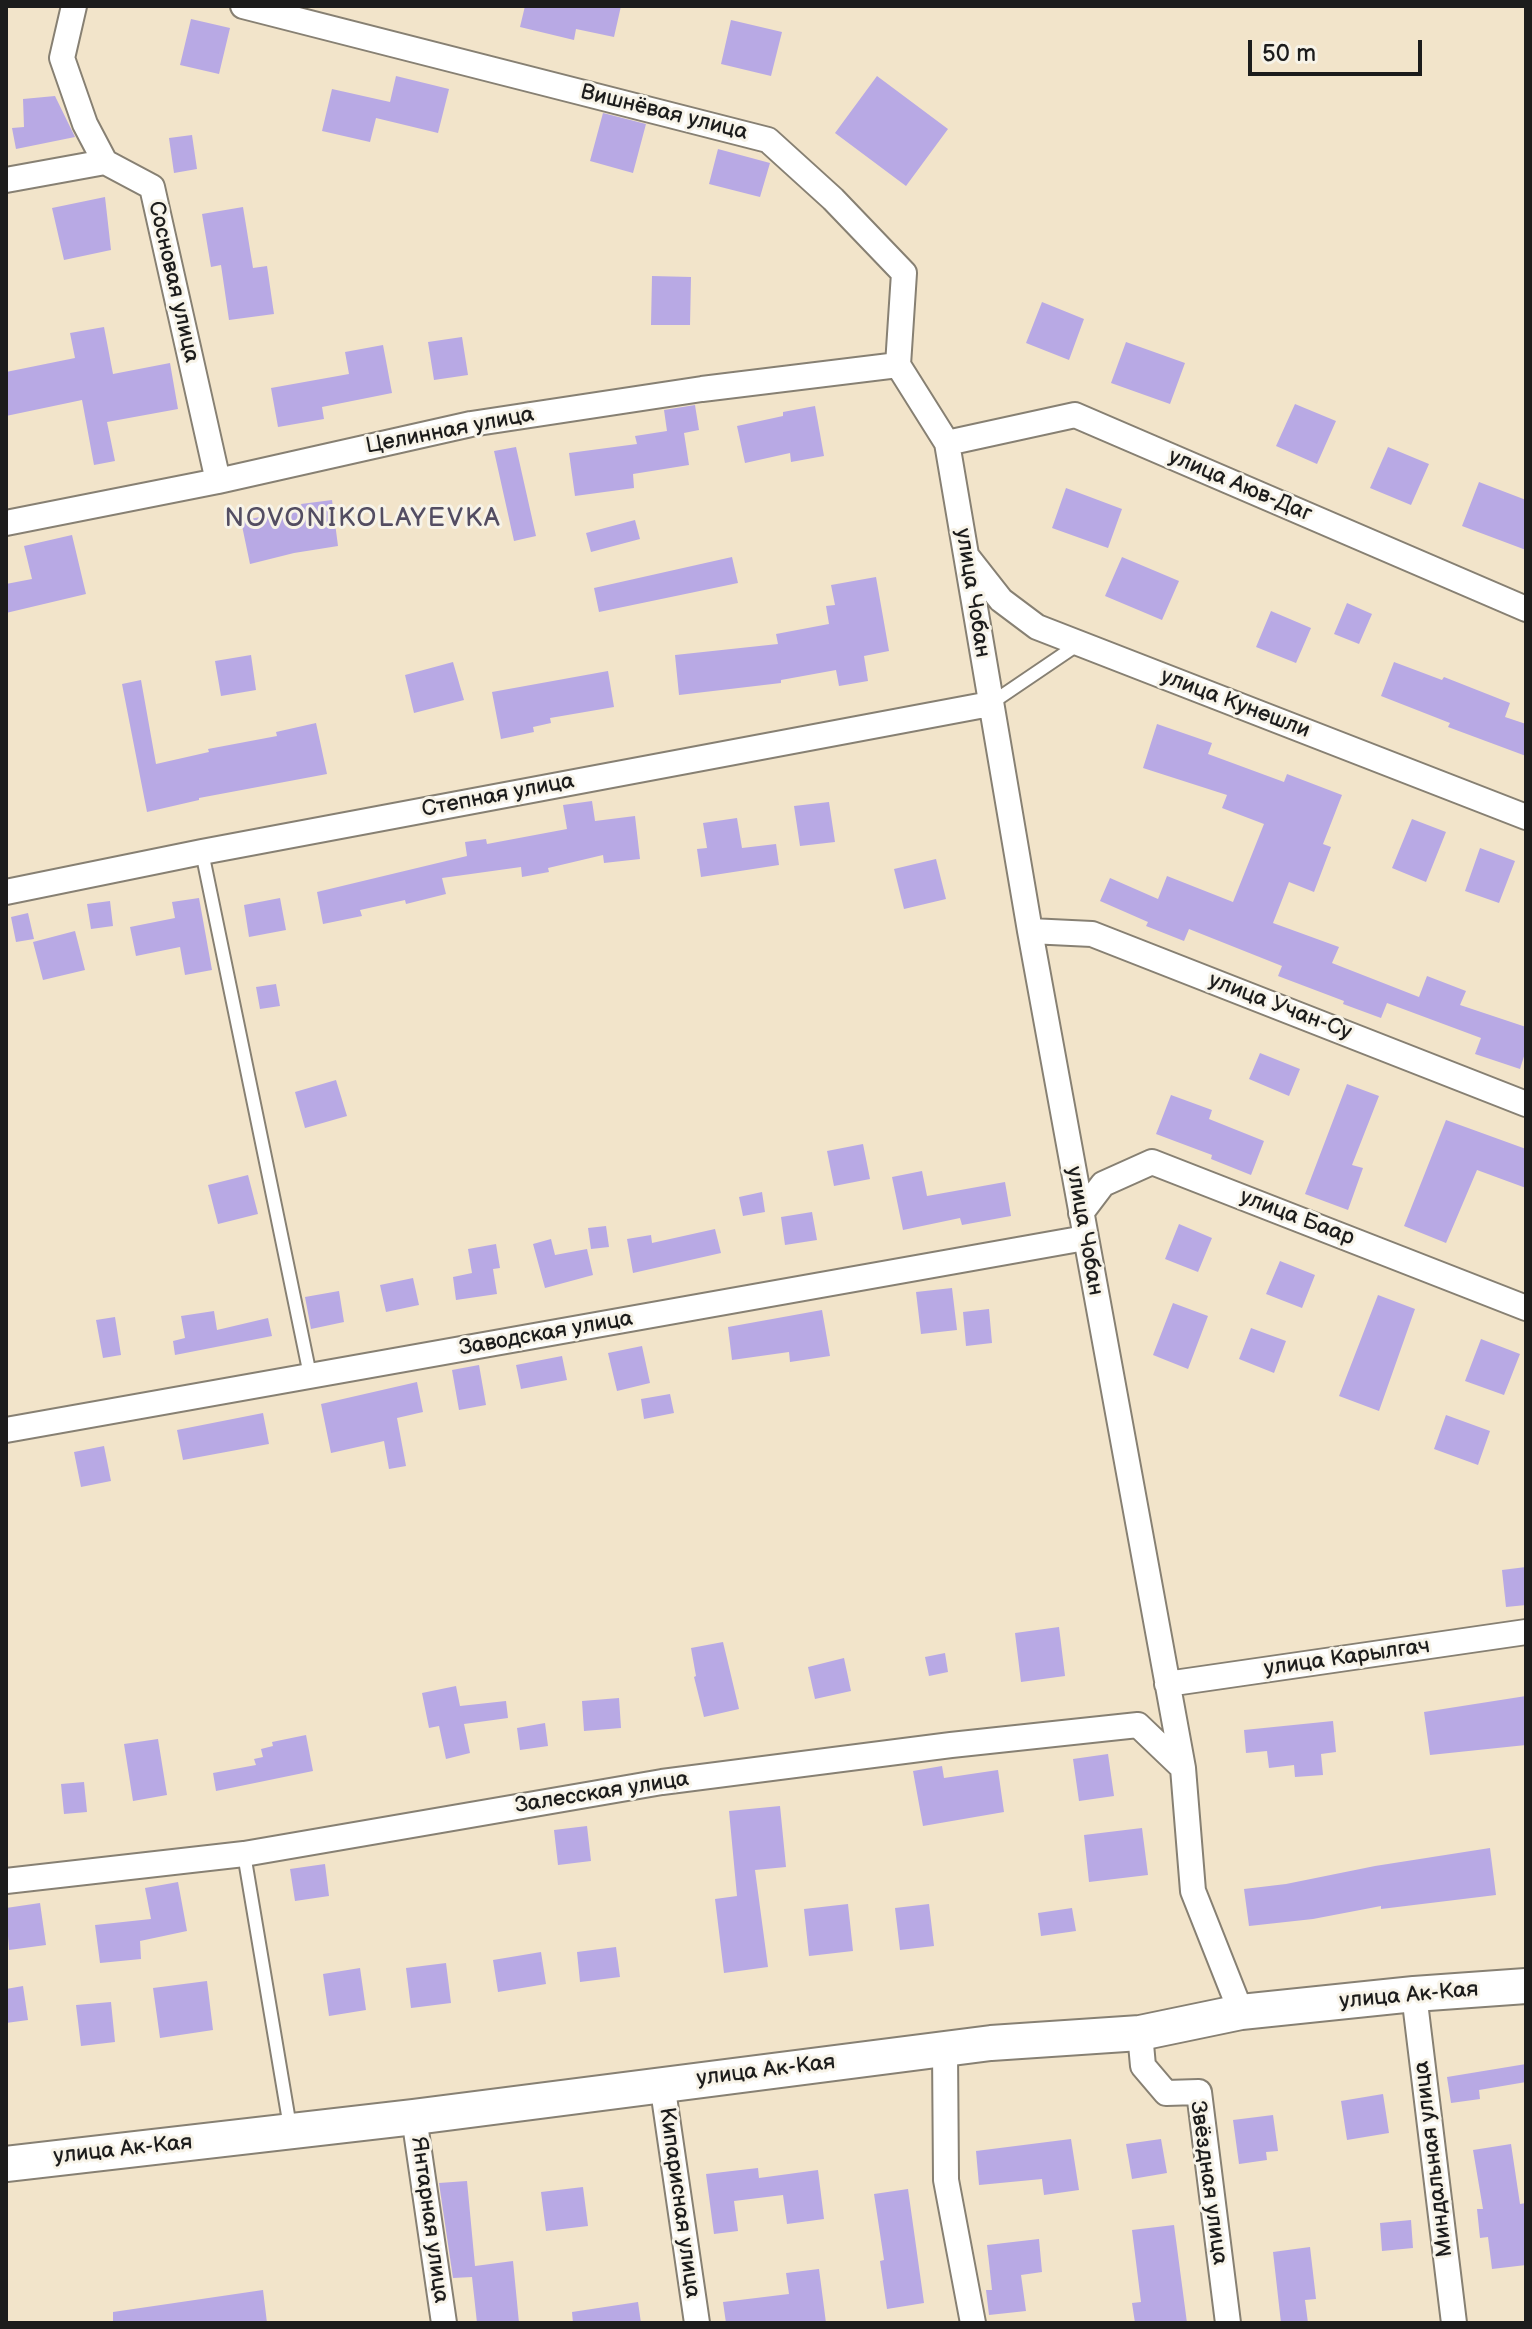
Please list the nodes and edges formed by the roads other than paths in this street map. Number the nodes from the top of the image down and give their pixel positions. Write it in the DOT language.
graph roads {
  1 [pos="74,6"];
  2 [pos="243,6"];
  3 [pos="105,162"];
  4 [pos="6,180"];
  5 [pos="898,365"];
  6 [pos="947,443"];
  7 [pos="218,481"];
  8 [pos="6,523"];
  9 [pos="967,556"];
  10 [pos="1526,609"];
  11 [pos="1080,643"];
  12 [pos="990,704"];
  13 [pos="1526,817"];
  14 [pos="202,852"];
  15 [pos="6,892"];
  16 [pos="1030,931"];
  17 [pos="1526,1104"];
  18 [pos="1081,1213"];
  19 [pos="1085,1238"];
  20 [pos="1526,1308"];
  21 [pos="310,1375"];
  22 [pos="6,1430"];
  23 [pos="1526,1632"];
  24 [pos="1167,1684"];
  25 [pos="1183,1768"];
  26 [pos="244,1854"];
  27 [pos="6,1881"];
  28 [pos="1526,1986"];
  29 [pos="1414,1994"];
  30 [pos="1241,2012"];
  31 [pos="1140,2033"];
  32 [pos="945,2050"];
  33 [pos="662,2083"];
  34 [pos="414,2117"];
  35 [pos="290,2131"];
  36 [pos="6,2164"];
  37 [pos="444,2323"];
  38 [pos="697,2323"];
  39 [pos="973,2323"];
  40 [pos="1228,2323"];
  41 [pos="1454,2323"];
  1 -- 3 [label="street"];
  2 -- 5 [label="street, Вишнёвая улица"];
  3 -- 4 [label="street"];
  3 -- 7 [label="street, Сосновая улица"];
  5 -- 6 [label="street"];
  5 -- 7 [label="street, Целинная улица"];
  6 -- 9 [label="street, улица Чобан"];
  6 -- 10 [label="street, улица Аюв-Даг"];
  7 -- 8 [label="street, Целинная улица"];
  9 -- 11 [label="street, улица Кунешли"];
  9 -- 12 [label="street, улица Чобан"];
  11 -- 12 [label="lane"];
  11 -- 13 [label="street, улица Кунешли"];
  12 -- 14 [label="street, Степная улица"];
  12 -- 16 [label="street, улица Чобан"];
  14 -- 15 [label="street, Степная улица"];
  14 -- 21 [label="lane"];
  16 -- 17 [label="street, улица Учан-Су"];
  16 -- 18 [label="street, улица Чобан"];
  18 -- 19 [label="street, улица Чобан"];
  18 -- 20 [label="street, улица Баар"];
  19 -- 21 [label="street, Заводская улица"];
  19 -- 24 [label="street, улица Чобан"];
  21 -- 22 [label="street, Заводская улица"];
  23 -- 24 [label="street, улица Карылгач"];
  24 -- 25 [label="street, улица Чобан"];
  25 -- 26 [label="street, Залесская улица"];
  25 -- 30 [label="street, улица Чобан"];
  26 -- 27 [label="street, Залесская улица"];
  26 -- 35 [label="lane"];
  28 -- 29 [label="main road, улица Ак-Кая"];
  29 -- 30 [label="main road, улица Ак-Кая"];
  29 -- 41 [label="street, Миндальная улица"];
  30 -- 31 [label="main road, улица Ак-Кая"];
  31 -- 32 [label="main road, улица Ак-Кая"];
  31 -- 40 [label="street, Звёздная улица"];
  32 -- 33 [label="main road, улица Ак-Кая"];
  32 -- 39 [label="street"];
  33 -- 34 [label="main road, улица Ак-Кая"];
  33 -- 38 [label="street, Кипарисная улица"];
  34 -- 35 [label="main road, улица Ак-Кая"];
  34 -- 37 [label="street, Янтарная улица"];
  35 -- 36 [label="main road, улица Ак-Кая"];
}
